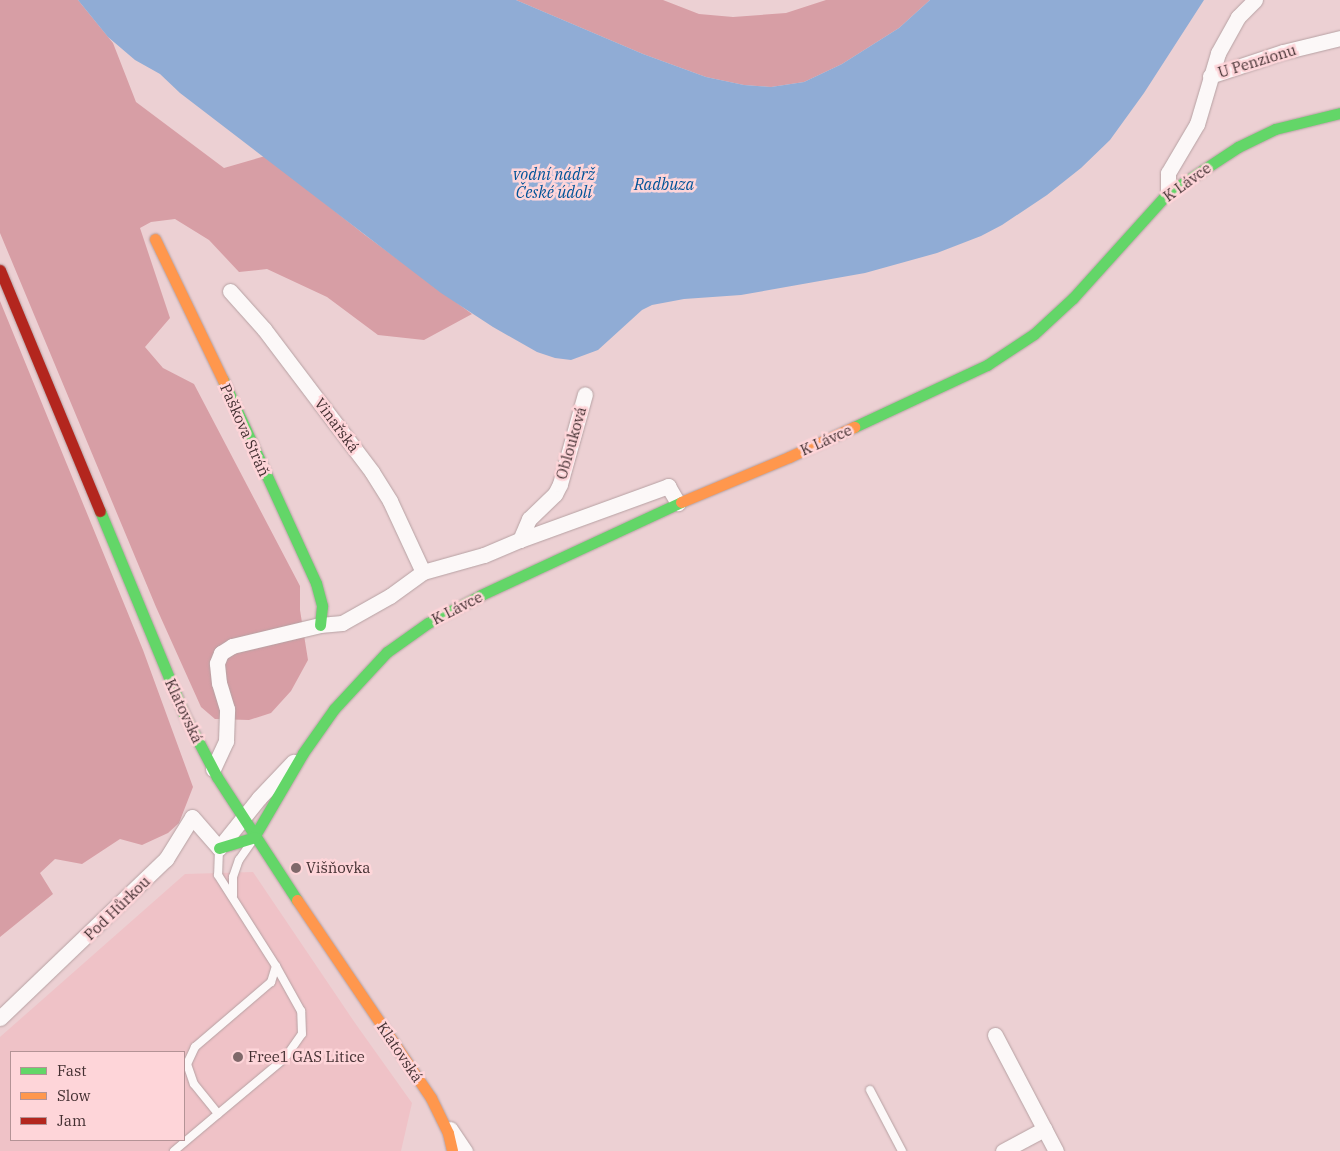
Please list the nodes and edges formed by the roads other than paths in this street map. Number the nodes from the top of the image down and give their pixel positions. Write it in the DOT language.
graph roads {
  1 [pos="1256,0"];
  2 [pos="1340,38"];
  3 [pos="1210,76"];
  4 [pos="1340,113"];
  5 [pos="1168,193"];
  6 [pos="156,238"];
  7 [pos="0,270"];
  8 [pos="230,291"];
  9 [pos="585,394"];
  10 [pos="678,504"];
  11 [pos="520,540"];
  12 [pos="423,572"];
  13 [pos="320,625"];
  14 [pos="303,753"];
  15 [pos="213,769"];
  16 [pos="243,819"];
  17 [pos="254,837"];
  18 [pos="219,848"];
  19 [pos="233,896"];
  20 [pos="276,966"];
  21 [pos="0,1018"];
  22 [pos="995,1035"];
  23 [pos="870,1090"];
  24 [pos="440,1113"];
  25 [pos="218,1114"];
  26 [pos="1044,1129"];
  27 [pos="174,1151"];
  28 [pos="452,1151"];
  29 [pos="465,1151"];
  30 [pos="902,1151"];
  31 [pos="1003,1151"];
  32 [pos="1056,1151"];
  1 -- 3 [label="street"];
  2 -- 3 [label="street, U Penzionu"];
  3 -- 5 [label="street, U Penzionu"];
  4 -- 5 [label="street, K Lávce"];
  5 -- 10 [label="street, K Lávce"];
  6 -- 13 [label="street, Paškova Stráň"];
  7 -- 15 [label="street, Klatovská"];
  8 -- 12 [label="street, Vinařská"];
  9 -- 11 [label="street, Oblouková"];
  10 -- 11 [label="street"];
  10 -- 14 [label="street, K Lávce"];
  11 -- 12 [label="street"];
  12 -- 13 [label="street"];
  13 -- 15 [label="street"];
  14 -- 16 [label="street, K Lávce"];
  14 -- 17 [label="street, K Lávce"];
  15 -- 16 [label="street, Klatovská"];
  16 -- 17 [label="street, Klatovská"];
  16 -- 18 [label="street"];
  17 -- 18 [label="street"];
  17 -- 19 [label="lane"];
  17 -- 24 [label="street, Klatovská"];
  18 -- 19 [label="lane"];
  18 -- 21 [label="street, Pod Hůrkou"];
  19 -- 20 [label="lane"];
  20 -- 25 [label="lane"];
  20 -- 25 [label="lane"];
  22 -- 26 [label="street"];
  23 -- 30 [label="lane"];
  24 -- 28 [label="street, Klatovská"];
  24 -- 29 [label="street, Klatovská"];
  25 -- 27 [label="lane"];
  26 -- 31 [label="street"];
  26 -- 32 [label="street"];
}
